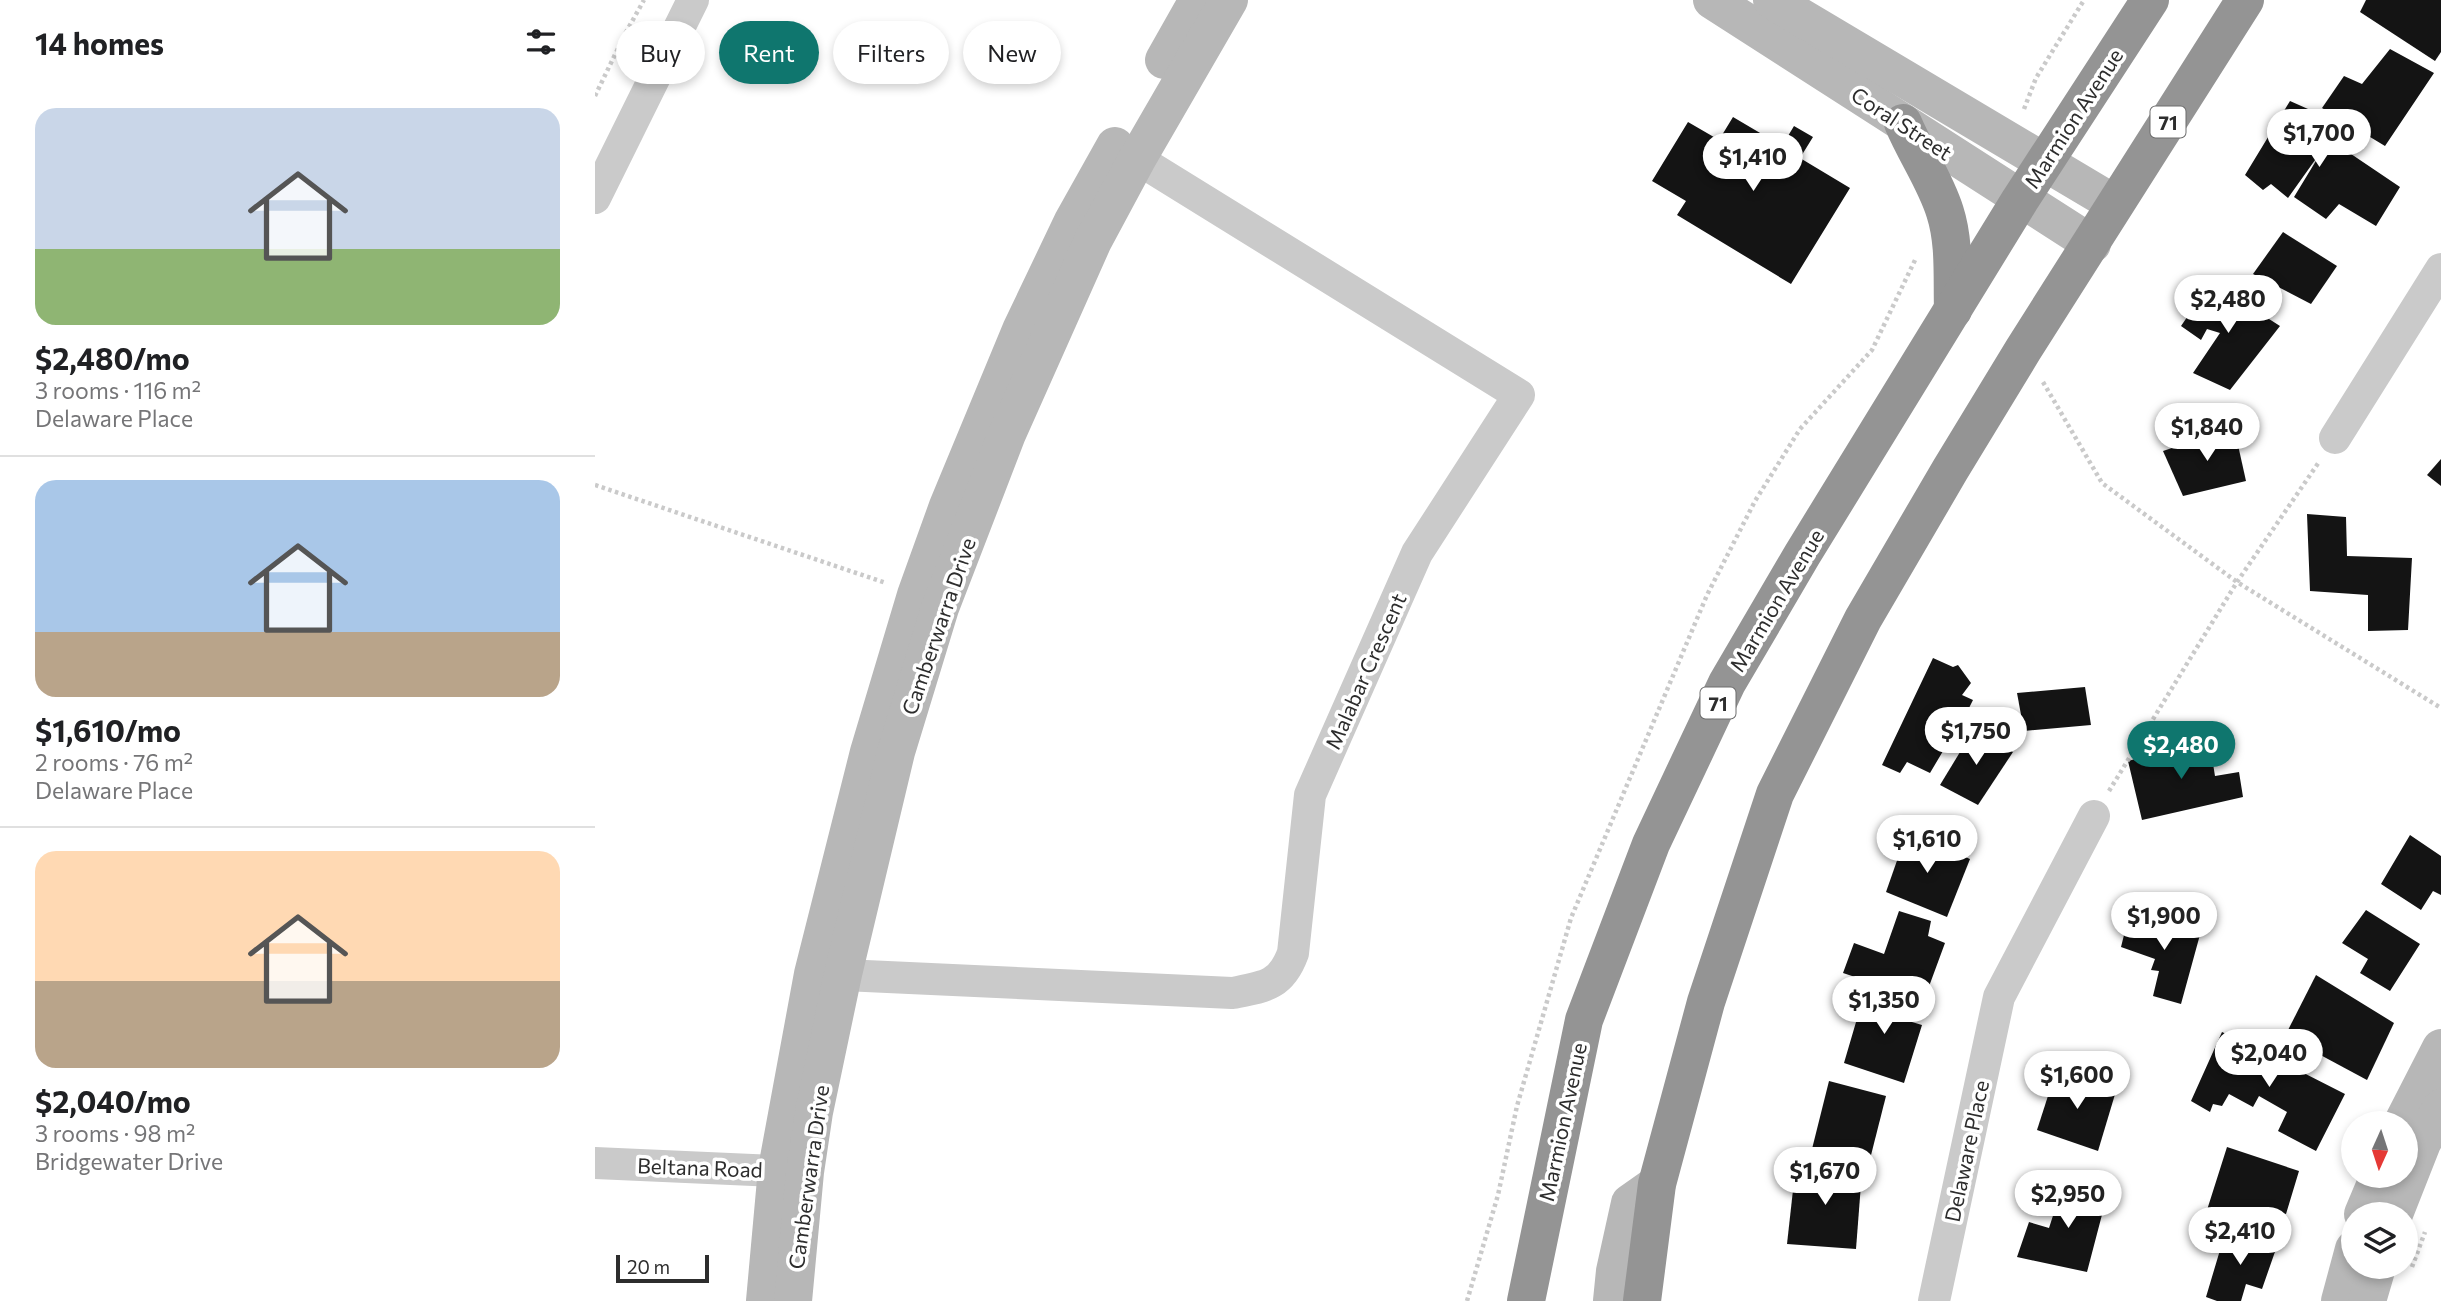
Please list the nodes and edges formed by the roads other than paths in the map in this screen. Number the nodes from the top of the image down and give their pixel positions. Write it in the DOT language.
graph roads {
  1 [pos="693,0"];
  2 [pos="1198,0"];
  3 [pos="1230,0"];
  4 [pos="1712,0"];
  5 [pos="1772,0"];
  6 [pos="2150,0"];
  7 [pos="2245,0"];
  8 [pos="1903,123"];
  9 [pos="1126,152"];
  10 [pos="2044,163"];
  11 [pos="595,198"];
  12 [pos="2020,200"];
  13 [pos="2115,204"];
  14 [pos="2092,244"];
  15 [pos="2441,269"];
  16 [pos="1953,310"];
  17 [pos="2335,438"];
  18 [pos="2094,816"];
  19 [pos="828,974"];
  20 [pos="2441,1048"];
  21 [pos="2441,1108"];
  22 [pos="2419,1135"];
  23 [pos="2419,1138"];
  24 [pos="595,1163"];
  25 [pos="791,1171"];
  26 [pos="1657,1184"];
  27 [pos="2346,1279"];
  28 [pos="2385,1279"];
  29 [pos="765,1301"];
  30 [pos="793,1301"];
  31 [pos="1526,1301"];
  32 [pos="1612,1301"];
  33 [pos="1642,1301"];
  34 [pos="1934,1301"];
  35 [pos="2340,1301"];
  36 [pos="2367,1301"];
  1 -- 11 [label="street"];
  2 -- 9 [label="street, Camberwarra Drive"];
  3 -- 9 [label="street, Camberwarra Drive"];
  4 -- 8 [label="street, Coral Street"];
  5 -- 10 [label="street, Coral Street"];
  6 -- 10 [label="highway, Marmion Avenue / 71"];
  7 -- 13 [label="highway, 71"];
  8 -- 12 [label="street, Coral Street"];
  8 -- 16 [label="highway"];
  9 -- 19 [label="street, Camberwarra Drive"];
  9 -- 19 [label="street, Camberwarra Drive"];
  9 -- 19 [label="street, Malabar Crescent"];
  10 -- 12 [label="highway, Marmion Avenue / 71"];
  10 -- 13 [label="street, Coral Street"];
  12 -- 14 [label="street, Coral Street"];
  12 -- 16 [label="highway, Marmion Avenue / 71"];
  13 -- 14 [label="highway, 71"];
  14 -- 26 [label="highway, 71"];
  15 -- 17 [label="street"];
  16 -- 31 [label="highway, Marmion Avenue / 71"];
  18 -- 34 [label="street, Delaware Place"];
  19 -- 25 [label="street, Camberwarra Drive"];
  20 -- 22 [label="street"];
  21 -- 23 [label="street"];
  24 -- 25 [label="street, Beltana Road"];
  25 -- 29 [label="street, Camberwarra Drive"];
  25 -- 30 [label="street, Camberwarra Drive"];
  26 -- 32 [label="street"];
  26 -- 33 [label="highway, 71"];
  27 -- 35 [label="street"];
  28 -- 36 [label="street"];
}
